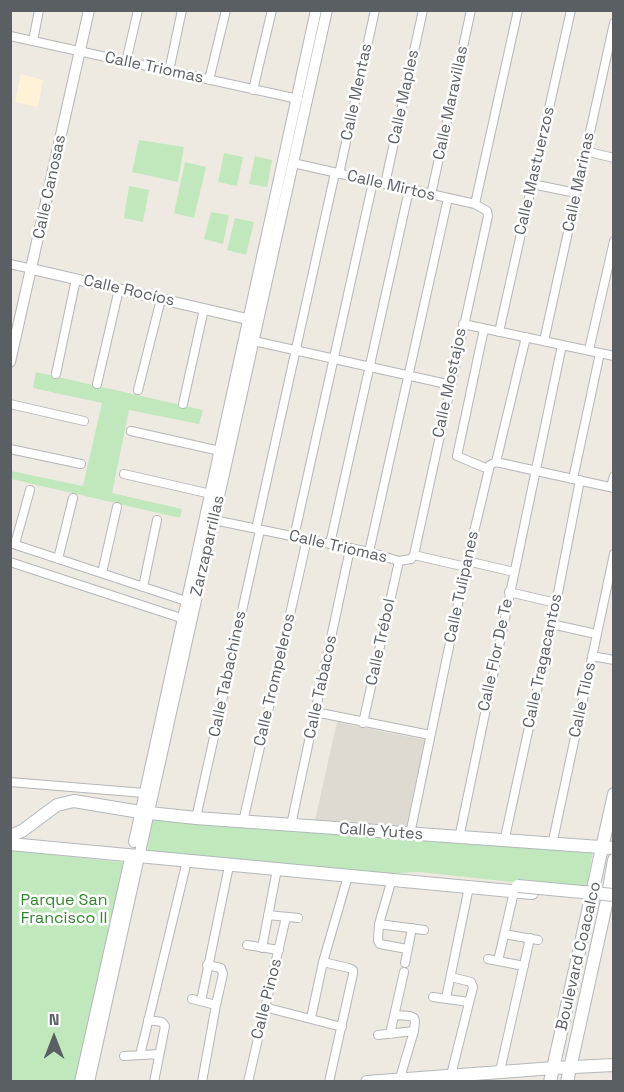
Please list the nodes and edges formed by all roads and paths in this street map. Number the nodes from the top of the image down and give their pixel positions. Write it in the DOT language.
graph roads {
  1 [pos="39,10"];
  2 [pos="89,10"];
  3 [pos="138,10"];
  4 [pos="182,10"];
  5 [pos="226,10"];
  6 [pos="272,10"];
  7 [pos="316,10"];
  8 [pos="327,10"];
  9 [pos="375,10"];
  10 [pos="423,10"];
  11 [pos="471,10"];
  12 [pos="518,10"];
  13 [pos="571,10"];
  14 [pos="614,23"];
  15 [pos="10,36"];
  16 [pos="33,41"];
  17 [pos="80,52"];
  18 [pos="126,62"];
  19 [pos="169,71"];
  20 [pos="209,80"];
  21 [pos="253,90"];
  22 [pos="298,99"];
  23 [pos="585,151"];
  24 [pos="614,158"];
  25 [pos="293,163"];
  26 [pos="337,173"];
  27 [pos="373,182"];
  28 [pos="385,184"];
  29 [pos="532,184"];
  30 [pos="409,190"];
  31 [pos="576,193"];
  32 [pos="431,195"];
  33 [pos="448,198"];
  34 [pos="476,204"];
  35 [pos="487,211"];
  36 [pos="614,241"];
  37 [pos="10,264"];
  38 [pos="32,269"];
  39 [pos="76,279"];
  40 [pos="119,289"];
  41 [pos="160,299"];
  42 [pos="204,309"];
  43 [pos="247,319"];
  44 [pos="463,324"];
  45 [pos="484,329"];
  46 [pos="499,332"];
  47 [pos="526,338"];
  48 [pos="254,341"];
  49 [pos="544,341"];
  50 [pos="562,345"];
  51 [pos="589,350"];
  52 [pos="296,351"];
  53 [pos="600,353"];
  54 [pos="614,356"];
  55 [pos="333,359"];
  56 [pos="10,362"];
  57 [pos="371,368"];
  58 [pos="56,374"];
  59 [pos="408,376"];
  60 [pos="97,384"];
  61 [pos="451,385"];
  62 [pos="138,390"];
  63 [pos="10,404"];
  64 [pos="183,404"];
  65 [pos="84,421"];
  66 [pos="131,431"];
  67 [pos="10,449"];
  68 [pos="220,452"];
  69 [pos="496,462"];
  70 [pos="81,464"];
  71 [pos="488,469"];
  72 [pos="535,472"];
  73 [pos="124,474"];
  74 [pos="614,476"];
  75 [pos="576,479"];
  76 [pos="612,488"];
  77 [pos="30,490"];
  78 [pos="211,494"];
  79 [pos="73,498"];
  80 [pos="117,507"];
  81 [pos="210,519"];
  82 [pos="157,520"];
  83 [pos="258,529"];
  84 [pos="294,537"];
  85 [pos="307,539"];
  86 [pos="13,544"];
  87 [pos="330,544"];
  88 [pos="351,549"];
  89 [pos="369,552"];
  90 [pos="614,554"];
  91 [pos="414,555"];
  92 [pos="58,559"];
  93 [pos="399,561"];
  94 [pos="10,562"];
  95 [pos="467,564"];
  96 [pos="514,572"];
  97 [pos="102,573"];
  98 [pos="143,587"];
  99 [pos="509,592"];
  100 [pos="191,602"];
  101 [pos="556,603"];
  102 [pos="187,620"];
  103 [pos="551,624"];
  104 [pos="596,634"];
  105 [pos="592,656"];
  106 [pos="614,660"];
  107 [pos="315,712"];
  108 [pos="363,723"];
  109 [pos="430,735"];
  110 [pos="10,782"];
  111 [pos="144,793"];
  112 [pos="614,794"];
  113 [pos="144,813"];
  114 [pos="196,818"];
  115 [pos="243,822"];
  116 [pos="291,825"];
  117 [pos="410,834"];
  118 [pos="10,836"];
  119 [pos="459,838"];
  120 [pos="504,842"];
  121 [pos="10,844"];
  122 [pos="552,845"];
  123 [pos="608,848"];
  124 [pos="134,856"];
  125 [pos="614,860"];
  126 [pos="187,861"];
  127 [pos="229,866"];
  128 [pos="278,869"];
  129 [pos="348,876"];
  130 [pos="395,880"];
  131 [pos="469,887"];
  132 [pos="516,889"];
  133 [pos="592,898"];
  134 [pos="611,898"];
  135 [pos="268,915"];
  136 [pos="286,917"];
  137 [pos="298,918"];
  138 [pos="379,924"];
  139 [pos="412,928"];
  140 [pos="424,930"];
  141 [pos="504,934"];
  142 [pos="247,945"];
  143 [pos="262,948"];
  144 [pos="407,949"];
  145 [pos="279,950"];
  146 [pos="488,959"];
  147 [pos="498,961"];
  148 [pos="323,962"];
  149 [pos="207,965"];
  150 [pos="524,966"];
  151 [pos="451,977"];
  152 [pos="433,997"];
  153 [pos="446,998"];
  154 [pos="469,1002"];
  155 [pos="216,1005"];
  156 [pos="264,1006"];
  157 [pos="395,1015"];
  158 [pos="311,1018"];
  159 [pos="148,1020"];
  160 [pos="342,1027"];
  161 [pos="414,1031"];
  162 [pos="390,1034"];
  163 [pos="378,1035"];
  164 [pos="159,1054"];
  165 [pos="140,1055"];
  166 [pos="124,1056"];
  167 [pos="614,1065"];
  168 [pos="554,1068"];
  169 [pos="569,1068"];
  170 [pos="500,1071"];
  171 [pos="451,1075"];
  172 [pos="400,1078"];
  173 [pos="80,1082"];
  174 [pos="89,1082"];
  175 [pos="154,1082"];
  176 [pos="202,1082"];
  177 [pos="248,1082"];
  178 [pos="329,1082"];
  179 [pos="367,1082"];
  180 [pos="550,1082"];
  181 [pos="567,1082"];
  1 -- 16 [label="street"];
  2 -- 17 [label="street, Calle Canosas"];
  3 -- 18 [label="street"];
  4 -- 19 [label="street"];
  5 -- 20 [label="street"];
  6 -- 21 [label="street"];
  7 -- 22 [label="street, Zarzaparrillas"];
  8 -- 25 [label="street, Zarzaparrillas"];
  9 -- 26 [label="street, Calle Mentas"];
  10 -- 28 [label="street, Calle Maples"];
  11 -- 32 [label="street, Calle Maravillas"];
  12 -- 34 [label="street"];
  13 -- 29 [label="street, Calle Mastuerzos"];
  14 -- 23 [label="street, Calle Marinas"];
  15 -- 16 [label="street, Calle Triomas"];
  16 -- 17 [label="street, Calle Triomas"];
  17 -- 18 [label="street, Calle Triomas"];
  17 -- 38 [label="street, Calle Canosas"];
  18 -- 19 [label="street, Calle Triomas"];
  19 -- 20 [label="street, Calle Triomas"];
  20 -- 21 [label="street, Calle Triomas"];
  21 -- 22 [label="street, Calle Triomas"];
  22 -- 43 [label="street, Zarzaparrillas"];
  23 -- 24 [label="street"];
  23 -- 31 [label="street, Calle Marinas"];
  25 -- 26 [label="street, Calle Mirtos"];
  25 -- 48 [label="street, Zarzaparrillas"];
  26 -- 27 [label="street, Calle Mirtos"];
  26 -- 52 [label="street, Calle Mentas"];
  27 -- 28 [label="street, Calle Mirtos"];
  27 -- 55 [label="street"];
  28 -- 30 [label="street, Calle Mirtos"];
  29 -- 31 [label="street"];
  29 -- 46 [label="street, Calle Mastuerzos"];
  30 -- 32 [label="street, Calle Mirtos"];
  30 -- 57 [label="street"];
  31 -- 49 [label="street, Calle Marinas"];
  32 -- 33 [label="street, Calle Mirtos"];
  33 -- 34 [label="street, Calle Mirtos"];
  33 -- 59 [label="street"];
  34 -- 35 [label="street, Calle Mirtos"];
  35 -- 44 [label="street, Calle Mostajos"];
  36 -- 51 [label="street"];
  37 -- 38 [label="street, Calle Rocíos"];
  38 -- 39 [label="street, Calle Rocíos"];
  38 -- 56 [label="street, Calle Canosas"];
  39 -- 40 [label="street, Calle Rocíos"];
  39 -- 58 [label="street"];
  40 -- 41 [label="street, Calle Rocíos"];
  40 -- 60 [label="street"];
  41 -- 42 [label="street, Calle Rocíos"];
  41 -- 62 [label="street"];
  42 -- 43 [label="street, Calle Rocíos"];
  42 -- 64 [label="street"];
  43 -- 68 [label="street, Zarzaparrillas"];
  44 -- 45 [label="street"];
  44 -- 61 [label="street, Calle Mostajos"];
  45 -- 46 [label="street"];
  45 -- 71 [label="street"];
  46 -- 47 [label="street"];
  47 -- 49 [label="street"];
  47 -- 69 [label="street"];
  48 -- 52 [label="street"];
  48 -- 81 [label="street, Zarzaparrillas"];
  49 -- 50 [label="street"];
  50 -- 51 [label="street"];
  50 -- 72 [label="street, Calle Flor De Te"];
  51 -- 53 [label="street"];
  52 -- 55 [label="street"];
  52 -- 83 [label="street, Calle Tabachines"];
  53 -- 54 [label="street"];
  53 -- 75 [label="street, Calle Tragacantos"];
  55 -- 57 [label="street"];
  55 -- 84 [label="street"];
  57 -- 59 [label="street"];
  57 -- 87 [label="street"];
  59 -- 61 [label="street"];
  59 -- 89 [label="street"];
  61 -- 91 [label="street, Calle Mostajos"];
  63 -- 65 [label="street"];
  66 -- 68 [label="street"];
  67 -- 70 [label="street"];
  68 -- 78 [label="street, Zarzaparrillas"];
  69 -- 71 [label="street"];
  69 -- 72 [label="street"];
  71 -- 95 [label="street, Calle Tulipanes"];
  72 -- 75 [label="street"];
  72 -- 96 [label="street, Calle Flor De Te"];
  73 -- 78 [label="street"];
  74 -- 76 [label="street"];
  75 -- 76 [label="street"];
  75 -- 101 [label="street, Calle Tragacantos"];
  77 -- 86 [label="street"];
  78 -- 81 [label="street, Zarzaparrillas"];
  79 -- 92 [label="street"];
  80 -- 97 [label="street"];
  81 -- 83 [label="street, Calle Triomas"];
  81 -- 100 [label="street, Zarzaparrillas"];
  82 -- 98 [label="street"];
  83 -- 84 [label="street, Calle Triomas"];
  83 -- 114 [label="street, Calle Tabachines"];
  84 -- 85 [label="street, Calle Triomas"];
  85 -- 87 [label="street, Calle Triomas"];
  85 -- 115 [label="street, Calle Trompeleros"];
  86 -- 92 [label="street"];
  87 -- 88 [label="street, Calle Triomas"];
  88 -- 89 [label="street, Calle Triomas"];
  88 -- 107 [label="street, Calle Tabacos"];
  89 -- 93 [label="street, Calle Triomas"];
  90 -- 104 [label="street, Calle Tilos"];
  91 -- 93 [label="street, Calle Triomas"];
  91 -- 95 [label="street"];
  92 -- 97 [label="street"];
  93 -- 108 [label="street, Calle Trébol"];
  94 -- 102 [label="street"];
  95 -- 96 [label="street"];
  95 -- 109 [label="street, Calle Tulipanes"];
  96 -- 99 [label="street, Calle Flor De Te"];
  97 -- 98 [label="street"];
  98 -- 100 [label="street"];
  99 -- 101 [label="street"];
  99 -- 119 [label="street, Calle Flor De Te"];
  100 -- 102 [label="street, Zarzaparrillas"];
  101 -- 103 [label="street, Calle Tragacantos"];
  102 -- 111 [label="street, Zarzaparrillas"];
  102 -- 113 [label="street, Zarzaparrillas"];
  103 -- 104 [label="street"];
  103 -- 120 [label="street, Calle Tragacantos"];
  104 -- 105 [label="street, Calle Tilos"];
  105 -- 106 [label="street"];
  105 -- 122 [label="street, Calle Tilos"];
  107 -- 108 [label="street"];
  107 -- 116 [label="street, Calle Tabacos"];
  108 -- 109 [label="street"];
  109 -- 117 [label="street, Calle Tulipanes"];
  110 -- 111 [label="street"];
  111 -- 113 [label="street, Zarzaparrillas"];
  112 -- 123 [label="main road, Boulevard Coacalco"];
  113 -- 114 [label="main road, Calle Yutes"];
  113 -- 118 [label="main road, Calle Yutes"];
  113 -- 124 [label="street, Zarzaparrillas"];
  114 -- 115 [label="main road, Calle Yutes"];
  115 -- 116 [label="main road, Calle Yutes"];
  116 -- 117 [label="main road, Calle Yutes"];
  117 -- 119 [label="main road, Calle Yutes"];
  119 -- 120 [label="main road, Calle Yutes"];
  120 -- 122 [label="main road, Calle Yutes"];
  121 -- 124 [label="main road"];
  122 -- 123 [label="main road, Calle Yutes"];
  123 -- 133 [label="main road, Boulevard Coacalco"];
  124 -- 126 [label="main road"];
  124 -- 173 [label="street, Zarzaparrillas"];
  124 -- 174 [label="street, Zarzaparrillas"];
  125 -- 134 [label="main road, Boulevard Coacalco"];
  126 -- 127 [label="main road"];
  126 -- 159 [label="street"];
  127 -- 128 [label="main road"];
  127 -- 149 [label="street"];
  128 -- 129 [label="main road"];
  128 -- 135 [label="street"];
  129 -- 130 [label="main road"];
  129 -- 148 [label="street"];
  130 -- 131 [label="main road"];
  130 -- 132 [label="main road"];
  130 -- 138 [label="street"];
  131 -- 132 [label="main road"];
  131 -- 151 [label="street"];
  132 -- 133 [label="main road"];
  132 -- 134 [label="main road, bridge"];
  132 -- 141 [label="street"];
  133 -- 134 [label="main road"];
  133 -- 168 [label="main road, Boulevard Coacalco"];
  134 -- 169 [label="main road, Boulevard Coacalco"];
  135 -- 136 [label="street"];
  135 -- 143 [label="street"];
  136 -- 137 [label="street"];
  136 -- 145 [label="street, Calle Pinos"];
  138 -- 139 [label="street"];
  138 -- 144 [label="street"];
  139 -- 140 [label="street"];
  139 -- 144 [label="street"];
  141 -- 147 [label="street"];
  141 -- 150 [label="street"];
  142 -- 143 [label="street"];
  143 -- 145 [label="street"];
  144 -- 157 [label="street"];
  145 -- 156 [label="street, Calle Pinos"];
  146 -- 147 [label="street"];
  147 -- 150 [label="street"];
  148 -- 158 [label="street"];
  148 -- 160 [label="street"];
  149 -- 155 [label="street"];
  149 -- 155 [label="street"];
  150 -- 170 [label="street"];
  151 -- 153 [label="street"];
  151 -- 154 [label="street"];
  152 -- 153 [label="street"];
  153 -- 154 [label="street"];
  154 -- 171 [label="street"];
  155 -- 176 [label="street"];
  156 -- 158 [label="street"];
  156 -- 177 [label="street, Calle Pinos"];
  157 -- 161 [label="street"];
  157 -- 162 [label="street"];
  158 -- 160 [label="street"];
  159 -- 164 [label="street"];
  159 -- 165 [label="street"];
  160 -- 178 [label="street"];
  161 -- 162 [label="street"];
  161 -- 172 [label="street"];
  162 -- 163 [label="street"];
  164 -- 165 [label="street"];
  164 -- 175 [label="street"];
  165 -- 166 [label="street"];
  167 -- 169 [label="main road"];
  168 -- 169 [label="main road"];
  168 -- 170 [label="main road"];
  168 -- 180 [label="main road, Boulevard Coacalco"];
  169 -- 181 [label="main road, Boulevard Coacalco"];
  170 -- 171 [label="main road"];
  171 -- 172 [label="main road"];
  172 -- 179 [label="main road"];
}
